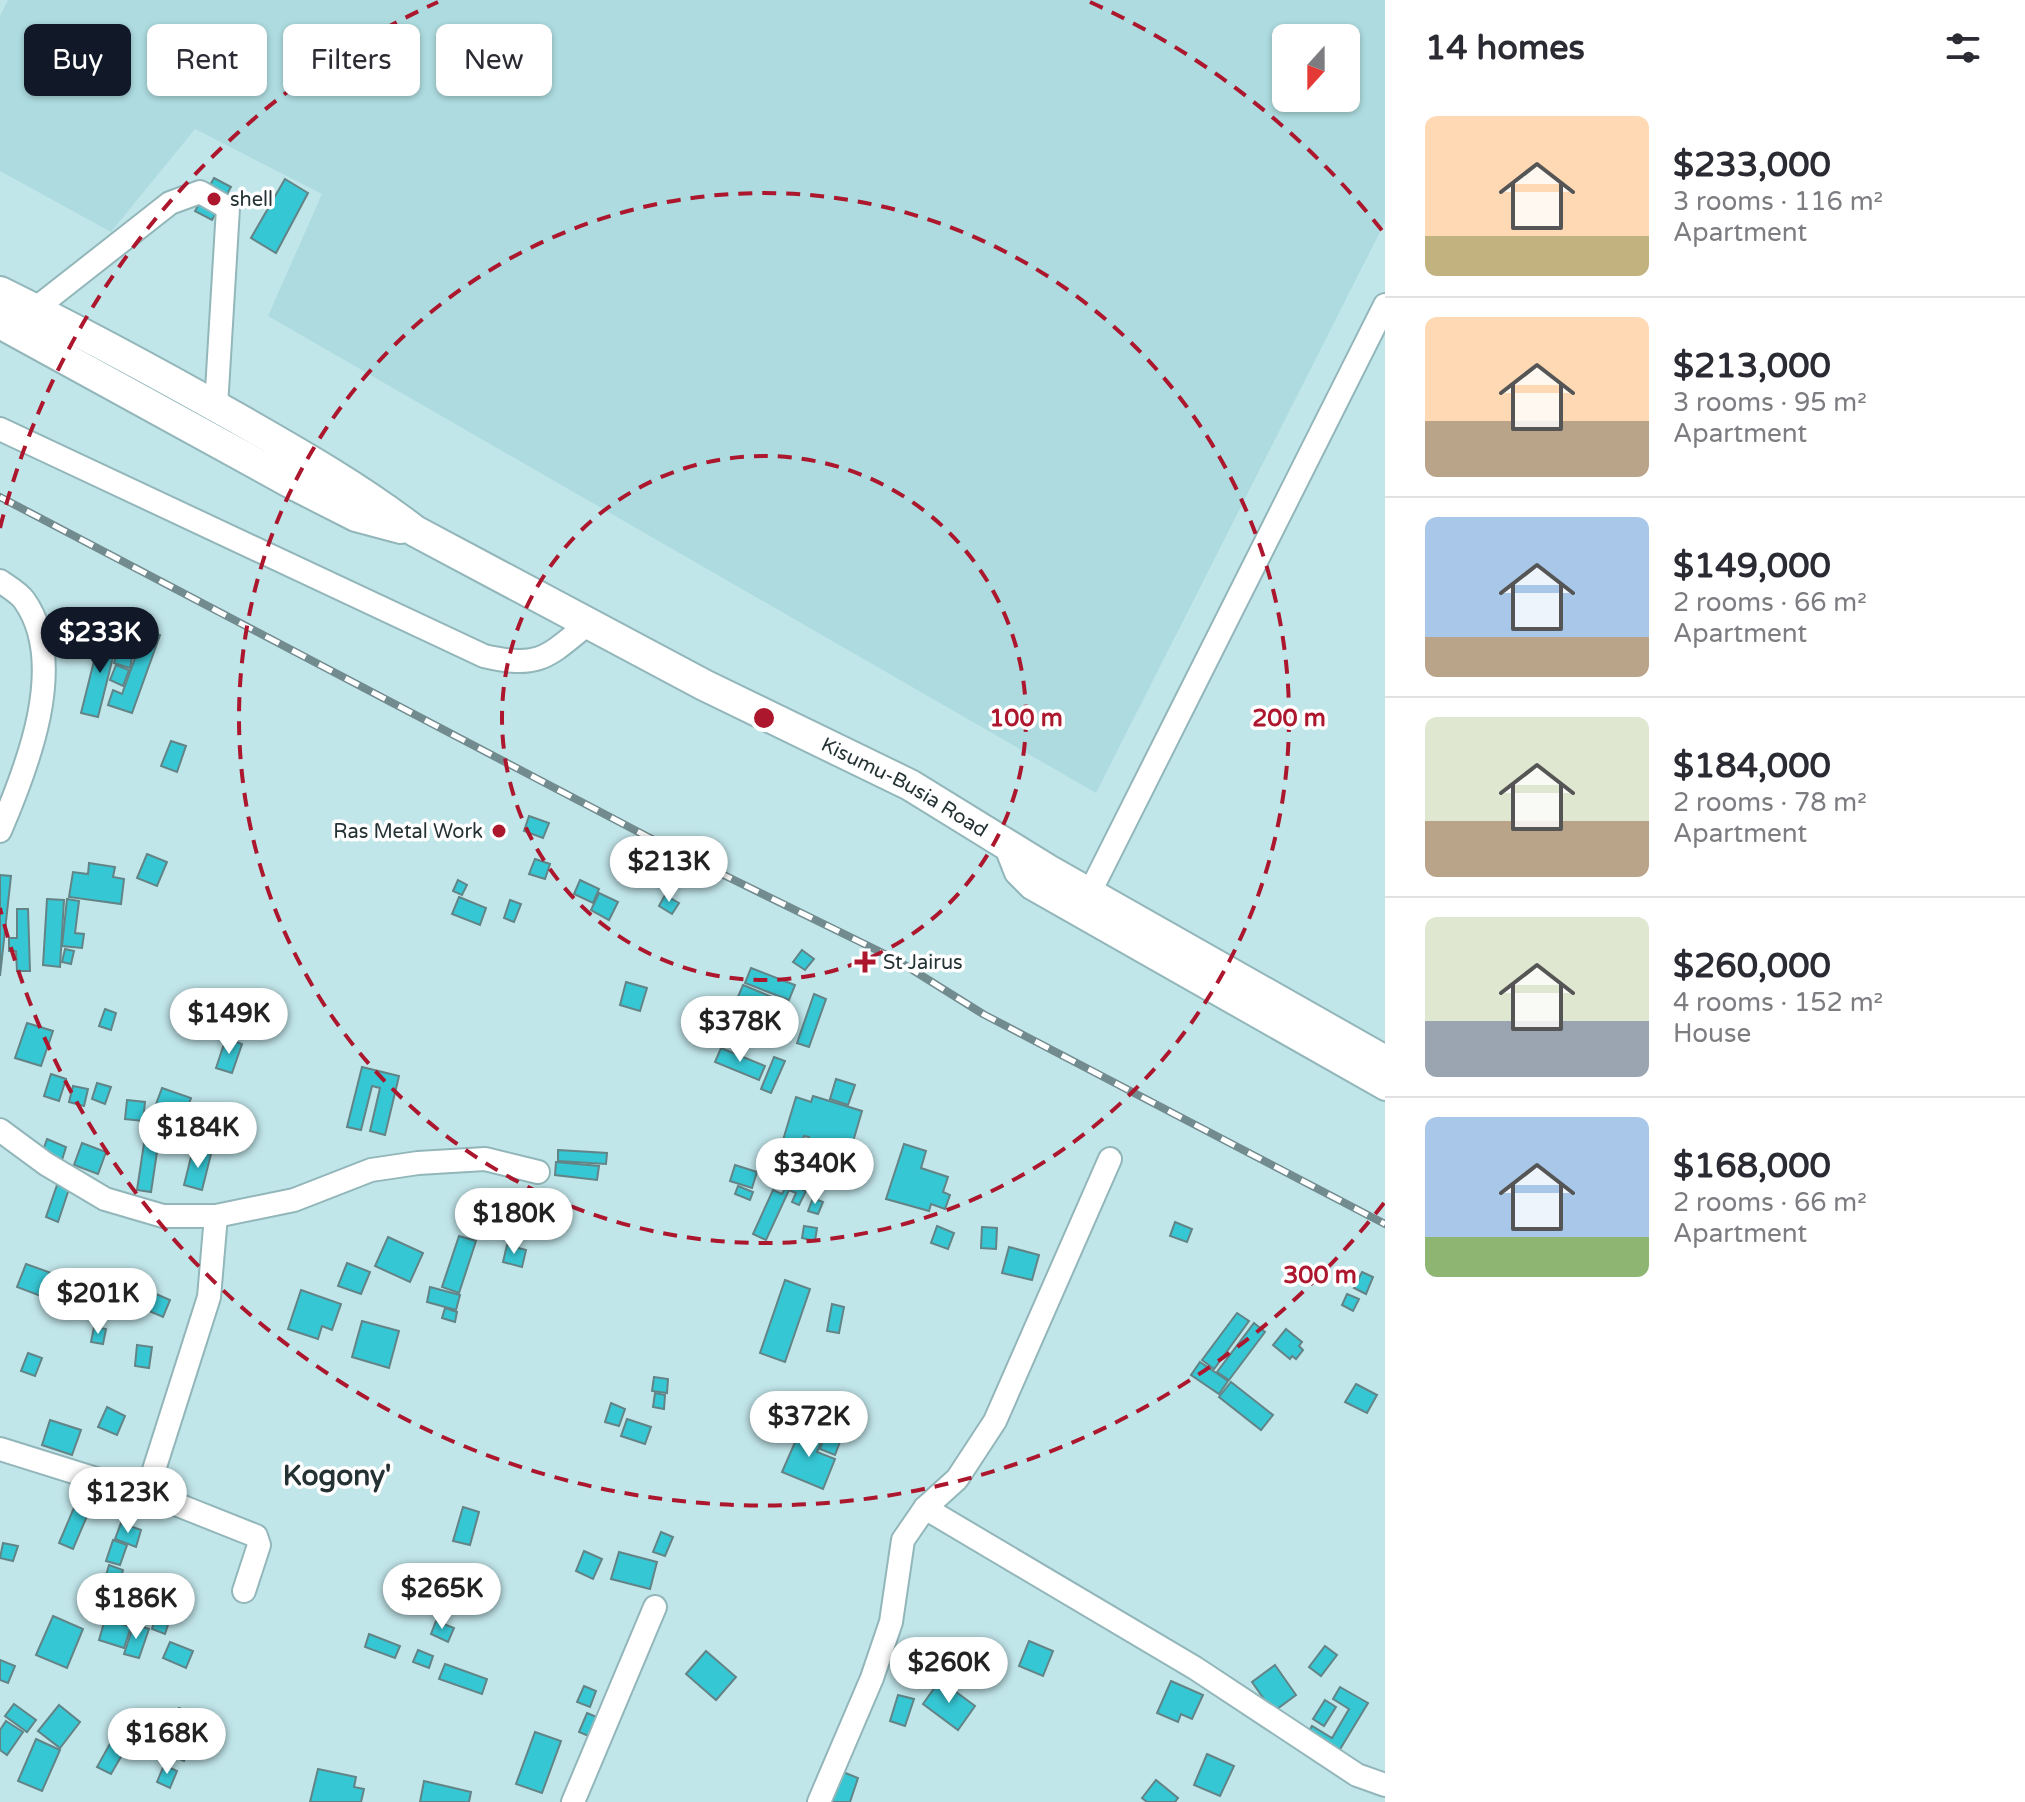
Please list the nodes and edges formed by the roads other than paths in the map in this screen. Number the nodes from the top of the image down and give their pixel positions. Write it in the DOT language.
graph roads {
  1 [pos="0,292"];
  2 [pos="1385,305"];
  3 [pos="35,309"];
  4 [pos="0,323"];
  5 [pos="216,407"];
  6 [pos="0,429"];
  7 [pos="415,531"];
  8 [pos="0,581"];
  9 [pos="589,623"];
  10 [pos="0,831"];
  11 [pos="1005,845"];
  12 [pos="1089,894"];
  13 [pos="1385,1061"];
  14 [pos="1385,1089"];
  15 [pos="0,1130"];
  16 [pos="1110,1159"];
  17 [pos="538,1172"];
  18 [pos="216,1216"];
  19 [pos="0,1449"];
  20 [pos="146,1495"];
  21 [pos="925,1508"];
  22 [pos="244,1591"];
  23 [pos="655,1607"];
  24 [pos="1385,1785"];
  25 [pos="573,1802"];
  26 [pos="819,1802"];
  1 -- 3 [label="highway"];
  2 -- 12 [label="street"];
  3 -- 5 [label="highway"];
  3 -- 5 [label="street"];
  4 -- 7 [label="highway"];
  5 -- 7 [label="highway"];
  6 -- 9 [label="street"];
  7 -- 9 [label="highway, Kisumu-Busia Road"];
  8 -- 10 [label="street"];
  9 -- 11 [label="highway, Kisumu-Busia Road"];
  11 -- 12 [label="highway, Kisumu-Busia Road"];
  11 -- 14 [label="street"];
  12 -- 13 [label="highway, Kisumu-Busia Road"];
  15 -- 18 [label="street"];
  16 -- 21 [label="street"];
  17 -- 18 [label="street"];
  18 -- 20 [label="street"];
  19 -- 20 [label="street"];
  20 -- 22 [label="street"];
  21 -- 24 [label="street"];
  21 -- 26 [label="street"];
  23 -- 25 [label="street"];
}
